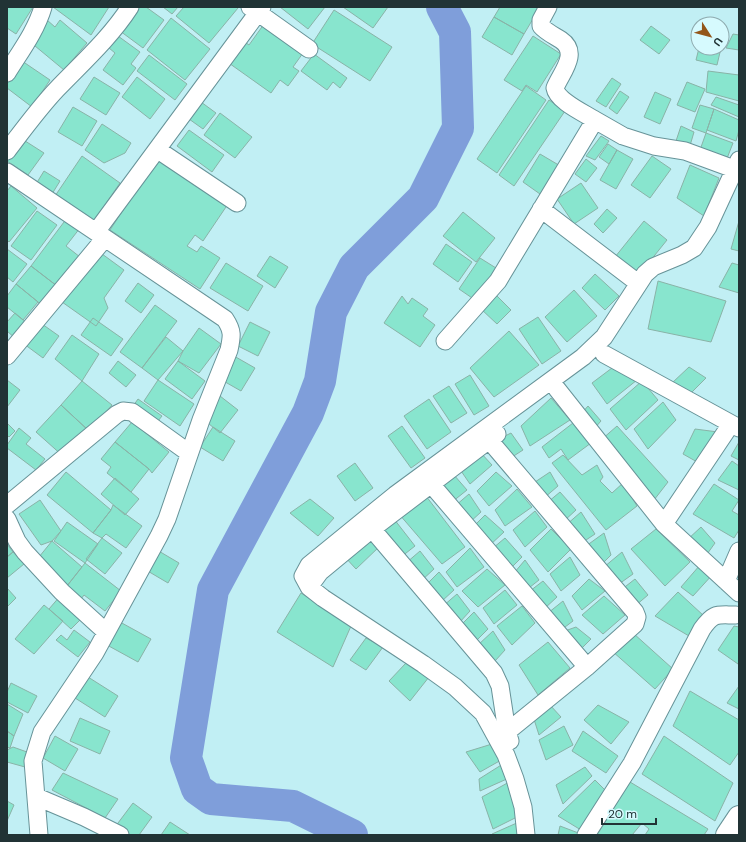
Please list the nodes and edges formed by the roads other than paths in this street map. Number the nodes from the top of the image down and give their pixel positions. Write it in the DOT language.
graph roads {
  1 [pos="43,7"];
  2 [pos="130,7"];
  3 [pos="548,7"];
  4 [pos="257,9"];
  5 [pos="309,49"];
  6 [pos="7,73"];
  7 [pos="595,120"];
  8 [pos="158,150"];
  9 [pos="7,151"];
  10 [pos="736,165"];
  11 [pos="8,176"];
  12 [pos="237,202"];
  13 [pos="541,209"];
  14 [pos="100,235"];
  15 [pos="638,283"];
  16 [pos="445,341"];
  17 [pos="604,346"];
  18 [pos="7,356"];
  19 [pos="557,389"];
  20 [pos="735,426"];
  21 [pos="489,440"];
  22 [pos="189,453"];
  23 [pos="431,484"];
  24 [pos="7,505"];
  25 [pos="7,519"];
  26 [pos="664,524"];
  27 [pos="372,528"];
  28 [pos="739,551"];
  29 [pos="726,581"];
  30 [pos="309,587"];
  31 [pos="739,592"];
  32 [pos="738,615"];
  33 [pos="106,632"];
  34 [pos="587,668"];
  35 [pos="507,732"];
  36 [pos="37,797"];
  37 [pos="739,817"];
  38 [pos="39,835"];
  39 [pos="120,835"];
  40 [pos="526,835"];
  41 [pos="536,835"];
  42 [pos="586,835"];
  43 [pos="728,835"];
  1 -- 6 [label="street"];
  2 -- 9 [label="street"];
  3 -- 7 [label="street"];
  4 -- 5 [label="street"];
  4 -- 8 [label="street"];
  7 -- 10 [label="street"];
  7 -- 13 [label="street"];
  8 -- 12 [label="street"];
  8 -- 14 [label="street"];
  10 -- 15 [label="street"];
  11 -- 14 [label="street"];
  13 -- 15 [label="street"];
  13 -- 16 [label="street"];
  14 -- 18 [label="street"];
  14 -- 22 [label="street"];
  15 -- 17 [label="street"];
  17 -- 19 [label="street"];
  17 -- 20 [label="street"];
  17 -- 30 [label="street"];
  19 -- 21 [label="street"];
  19 -- 26 [label="street"];
  20 -- 26 [label="street"];
  21 -- 23 [label="street"];
  21 -- 34 [label="street"];
  22 -- 24 [label="street"];
  22 -- 33 [label="street"];
  23 -- 27 [label="street"];
  23 -- 34 [label="street"];
  25 -- 33 [label="street"];
  26 -- 29 [label="street"];
  27 -- 30 [label="street"];
  27 -- 35 [label="street"];
  28 -- 29 [label="street"];
  29 -- 31 [label="street"];
  30 -- 40 [label="street"];
  32 -- 42 [label="street"];
  33 -- 36 [label="street"];
  34 -- 35 [label="street"];
  35 -- 41 [label="street"];
  36 -- 38 [label="street"];
  36 -- 39 [label="street"];
  37 -- 43 [label="street"];
}
